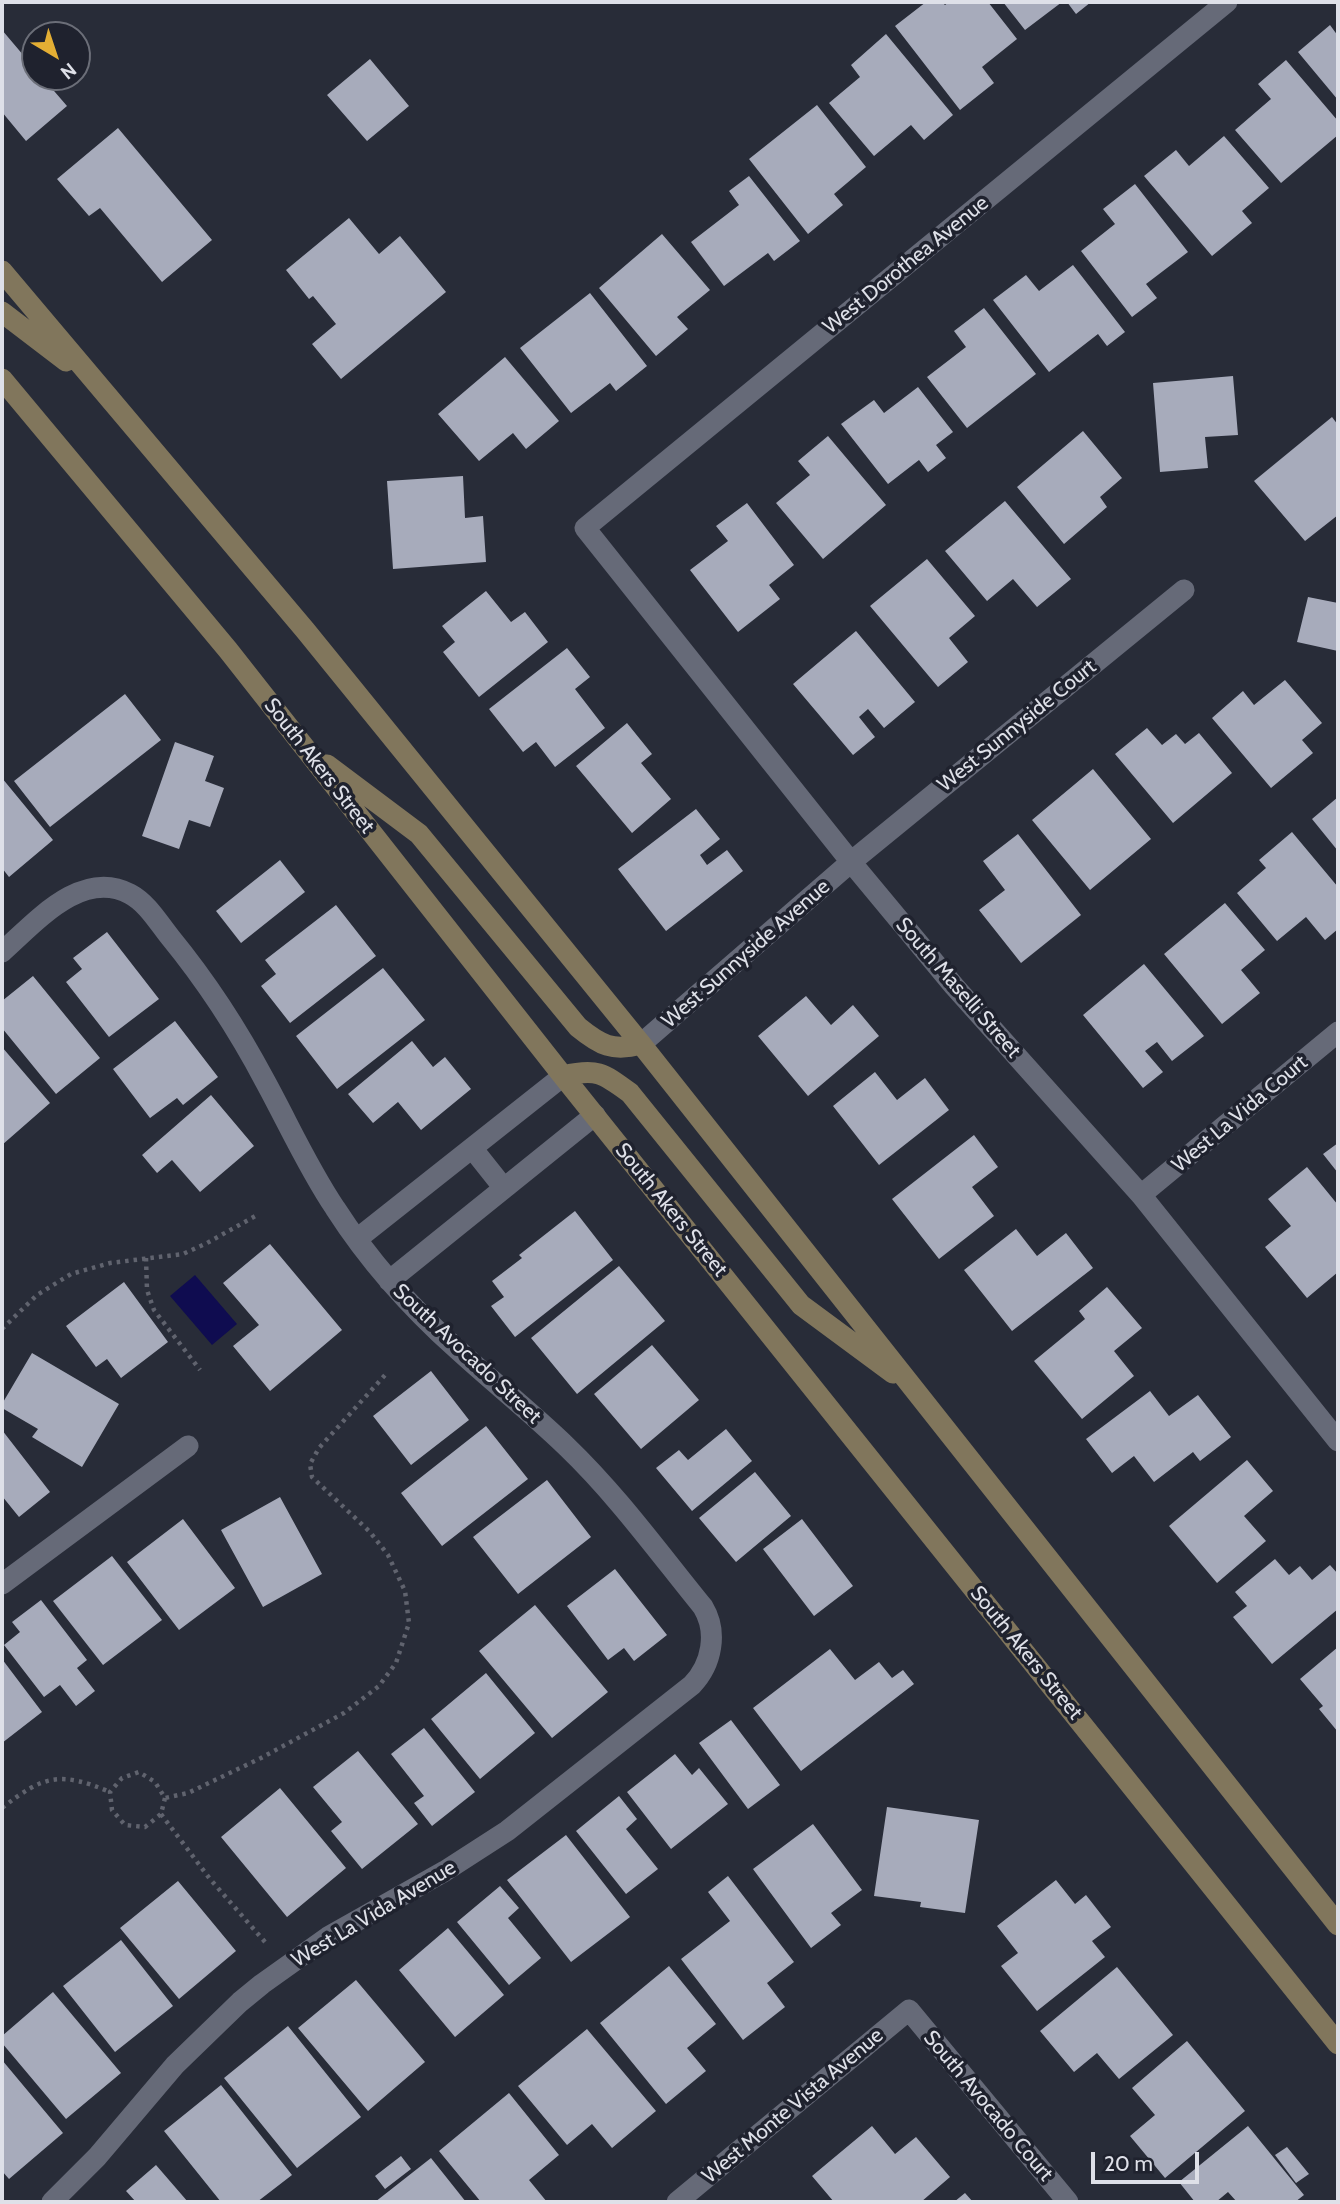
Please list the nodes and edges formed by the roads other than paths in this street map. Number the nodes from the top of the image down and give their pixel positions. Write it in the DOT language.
graph roads {
  1 [pos="1227,2"];
  2 [pos="2,271"];
  3 [pos="2,312"];
  4 [pos="2,379"];
  5 [pos="99,385"];
  6 [pos="585,528"];
  7 [pos="1184,590"];
  8 [pos="303,747"];
  9 [pos="851,862"];
  10 [pos="2,952"];
  11 [pos="1338,1032"];
  12 [pos="641,1044"];
  13 [pos="563,1076"];
  14 [pos="595,1115"];
  15 [pos="472,1148"];
  16 [pos="503,1187"];
  17 [pos="1141,1195"];
  18 [pos="357,1240"];
  19 [pos="389,1280"];
  20 [pos="916,1390"];
  21 [pos="1338,1441"];
  22 [pos="188,1446"];
  23 [pos="2,1584"];
  24 [pos="711,1647"];
  25 [pos="1338,1925"];
  26 [pos="909,2010"];
  27 [pos="1338,2044"];
  28 [pos="52,2202"];
  29 [pos="677,2202"];
  30 [pos="1068,2202"];
  1 -- 6 [label="street, West Dorothea Avenue"];
  2 -- 5 [label="main road"];
  3 -- 5 [label="main road"];
  4 -- 8 [label="main road, South Akers Street"];
  5 -- 12 [label="main road"];
  6 -- 9 [label="street, South Maselli Street"];
  7 -- 9 [label="street, West Sunnyside Court"];
  8 -- 12 [label="main road"];
  8 -- 13 [label="main road, South Akers Street"];
  9 -- 12 [label="street, West Sunnyside Avenue"];
  9 -- 17 [label="street, South Maselli Street"];
  10 -- 18 [label="street, South Avocado Street"];
  11 -- 17 [label="street, West La Vida Court"];
  12 -- 20 [label="main road"];
  13 -- 14 [label="main road, South Akers Street"];
  13 -- 15 [label="street"];
  13 -- 20 [label="main road"];
  14 -- 16 [label="street"];
  14 -- 27 [label="main road, South Akers Street"];
  15 -- 16 [label="street"];
  15 -- 18 [label="street"];
  16 -- 19 [label="street"];
  17 -- 21 [label="street, South Maselli Street"];
  18 -- 19 [label="street, South Avocado Street"];
  19 -- 24 [label="street, South Avocado Street"];
  20 -- 25 [label="main road"];
  22 -- 23 [label="street"];
  24 -- 28 [label="street, West La Vida Avenue"];
  26 -- 29 [label="street, West Monte Vista Avenue"];
  26 -- 30 [label="street, South Avocado Court"];
}
